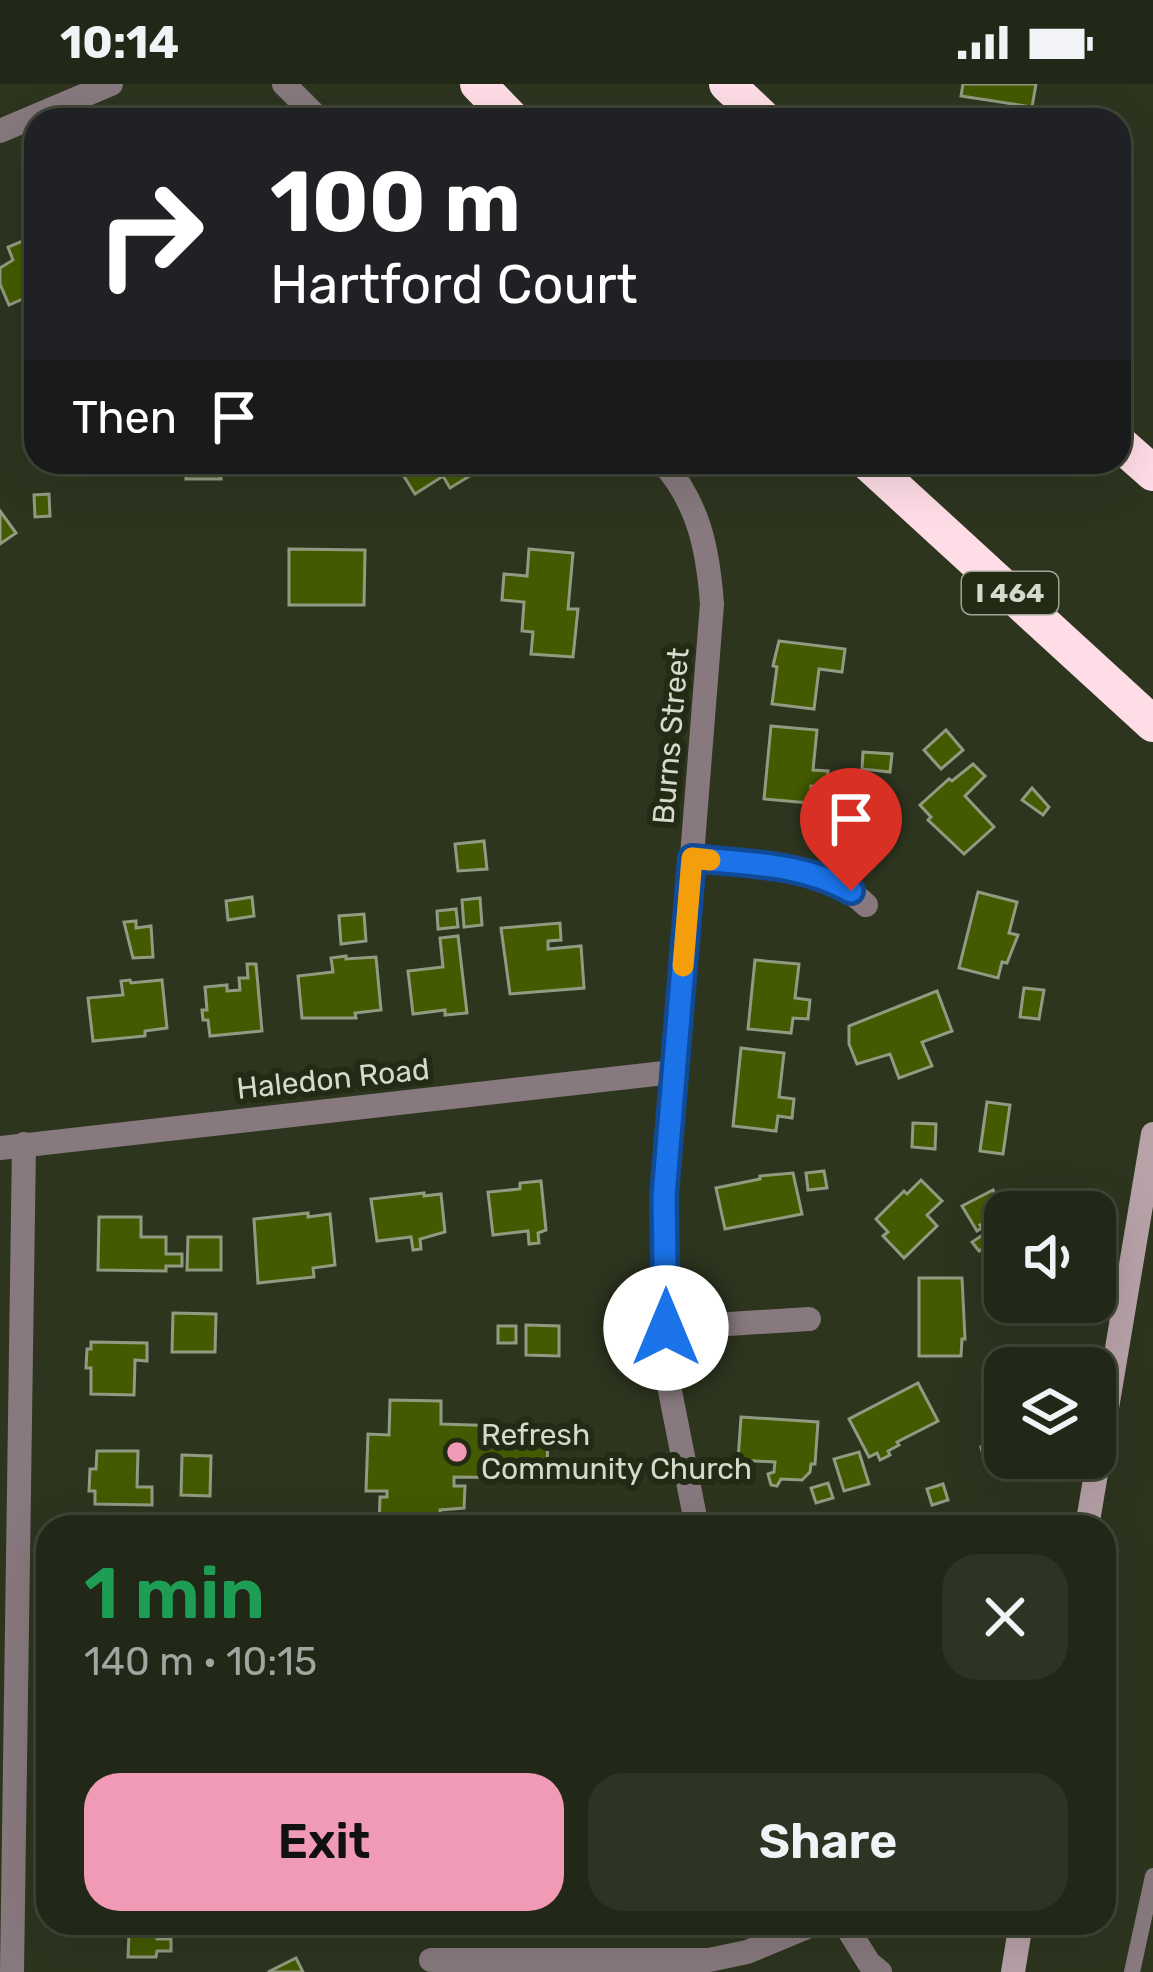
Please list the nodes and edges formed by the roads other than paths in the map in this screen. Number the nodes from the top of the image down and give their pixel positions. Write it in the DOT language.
graph roads {
  1 [pos="111,84"];
  2 [pos="284,84"];
  3 [pos="478,84"];
  4 [pos="727,84"];
  5 [pos="54,108"];
  6 [pos="308,108"];
  7 [pos="501,108"];
  8 [pos="752,108"];
  9 [pos="673,474"];
  10 [pos="880,474"];
  11 [pos="1153,724"];
  12 [pos="692,858"];
  13 [pos="866,905"];
  14 [pos="673,1072"];
  15 [pos="1153,1134"];
  16 [pos="12,1146"];
  17 [pos="809,1319"];
  18 [pos="666,1328"];
  19 [pos="695,1515"];
  20 [pos="1089,1515"];
  21 [pos="9,1580"];
  22 [pos="1153,1876"];
  23 [pos="788,1935"];
  24 [pos="852,1935"];
  25 [pos="1019,1935"];
  26 [pos="431,1960"];
  27 [pos="12,1972"];
  28 [pos="880,1972"];
  29 [pos="1013,1972"];
  30 [pos="1132,1972"];
  1 -- 5 [label="street"];
  2 -- 6 [label="street"];
  3 -- 7 [label="highway"];
  4 -- 8 [label="highway"];
  9 -- 12 [label="street, Burns Street"];
  10 -- 11 [label="highway, I 464"];
  12 -- 13 [label="street"];
  12 -- 14 [label="street, Burns Street"];
  14 -- 16 [label="street, Haledon Road"];
  14 -- 18 [label="street, Burns Street"];
  15 -- 20 [label="main road"];
  16 -- 21 [label="street"];
  17 -- 18 [label="street"];
  18 -- 19 [label="street, Burns Street"];
  21 -- 27 [label="street"];
  22 -- 30 [label="lane"];
  23 -- 26 [label="street"];
  24 -- 28 [label="street"];
  25 -- 29 [label="main road"];
}
